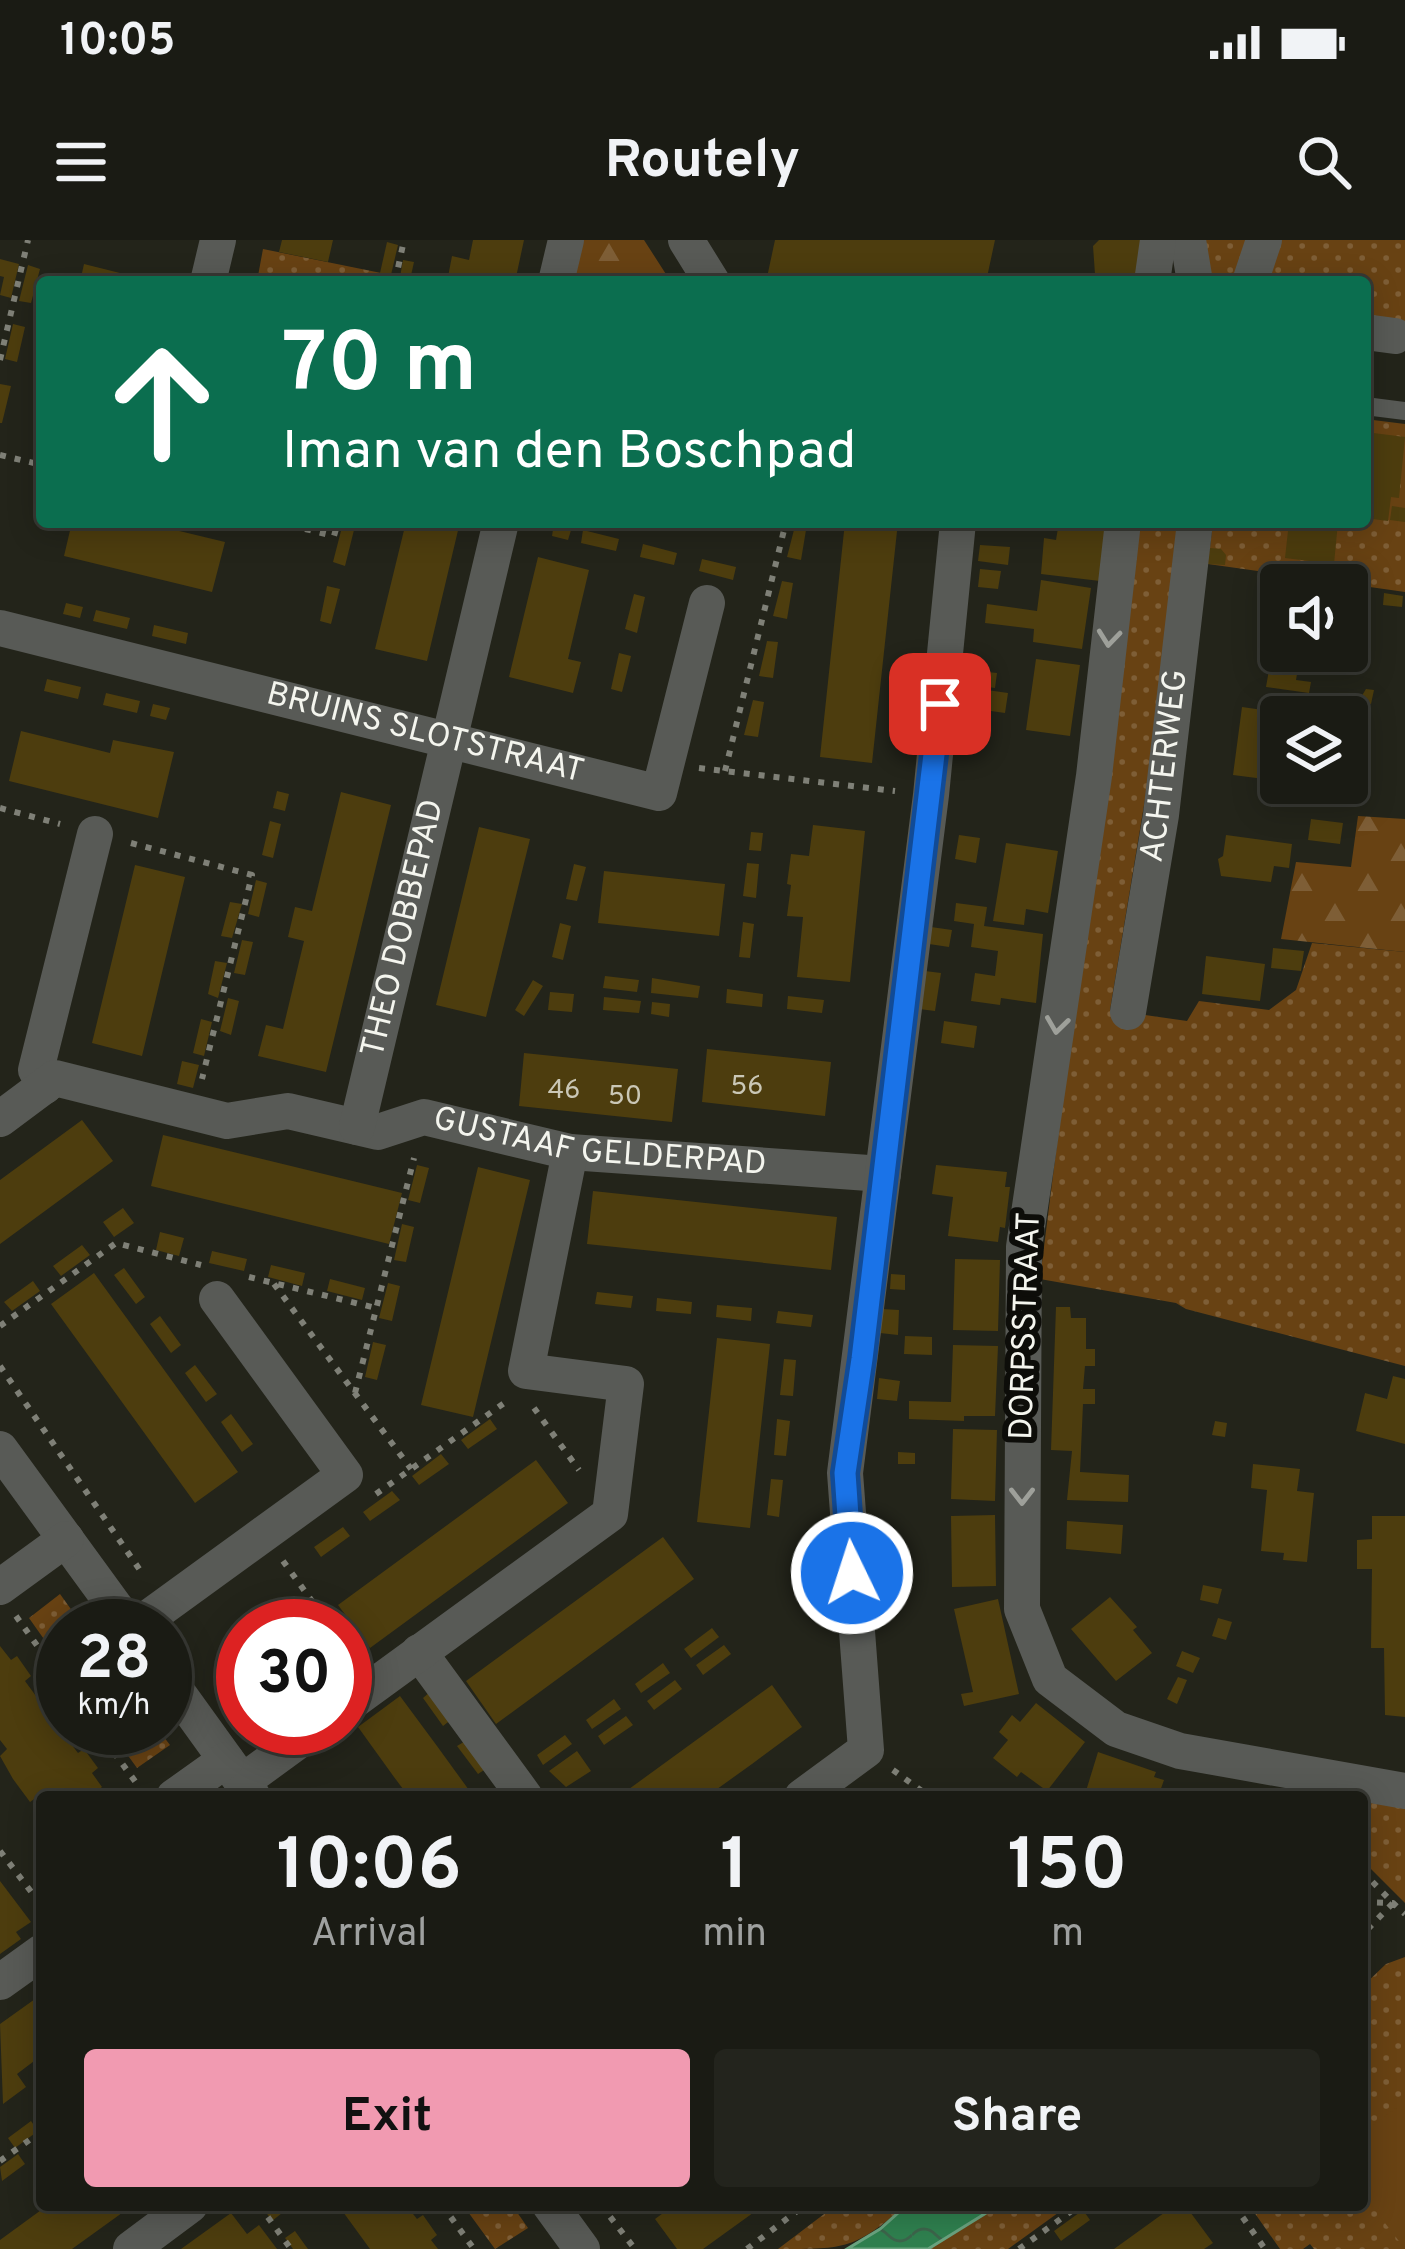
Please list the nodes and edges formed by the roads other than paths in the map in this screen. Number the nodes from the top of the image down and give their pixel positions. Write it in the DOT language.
graph roads {
  1 [pos="218,240"];
  2 [pos="566,240"];
  3 [pos="686,240"];
  4 [pos="1158,240"];
  5 [pos="1188,240"];
  6 [pos="1264,240"];
  7 [pos="209,276"];
  8 [pos="557,276"];
  9 [pos="708,276"];
  10 [pos="1153,276"];
  11 [pos="1194,276"];
  12 [pos="1252,276"];
  13 [pos="1371,407"];
  14 [pos="1405,411"];
  15 [pos="500,528"];
  16 [pos="957,528"];
  17 [pos="1122,528"];
  18 [pos="1194,528"];
  19 [pos="706,603"];
  20 [pos="0,628"];
  21 [pos="451,742"];
  22 [pos="95,834"];
  23 [pos="1128,1012"];
  24 [pos="45,1086"];
  25 [pos="0,1119"];
  26 [pos="357,1127"];
  27 [pos="570,1152"];
  28 [pos="883,1174"];
  29 [pos="217,1279"];
  30 [pos="0,1449"];
  31 [pos="66,1539"];
  32 [pos="6,1599"];
  33 [pos="124,1599"];
  34 [pos="172,1599"];
  35 [pos="419,1652"];
  36 [pos="372,1687"];
  37 [pos="192,1712"];
  38 [pos="276,1755"];
  39 [pos="241,1779"];
  40 [pos="196,1791"];
  41 [pos="521,1791"];
  42 [pos="810,1791"];
  43 [pos="1405,1791"];
  44 [pos="36,1956"];
  45 [pos="0,1982"];
  46 [pos="182,2211"];
  47 [pos="566,2227"];
  48 [pos="130,2249"];
  49 [pos="537,2249"];
  1 -- 7 [label="street"];
  2 -- 8 [label="street"];
  3 -- 9 [label="street"];
  4 -- 10 [label="street"];
  5 -- 11 [label="street"];
  6 -- 12 [label="street"];
  13 -- 14 [label="lane"];
  15 -- 21 [label="street, THEO DOBBEPAD"];
  16 -- 28 [label="street"];
  17 -- 43 [label="street, DORPSSTRAAT, one-way"];
  18 -- 23 [label="street, ACHTERWEG"];
  19 -- 21 [label="street, BRUINS SLOTSTRAAT"];
  20 -- 21 [label="street, BRUINS SLOTSTRAAT"];
  21 -- 26 [label="street, THEO DOBBEPAD"];
  22 -- 24 [label="street"];
  24 -- 25 [label="street"];
  24 -- 26 [label="street, GUSTAAF GELDERPAD"];
  26 -- 27 [label="street, GUSTAAF GELDERPAD"];
  27 -- 28 [label="street, GUSTAAF GELDERPAD"];
  27 -- 35 [label="street"];
  28 -- 42 [label="street"];
  29 -- 34 [label="street"];
  30 -- 31 [label="street"];
  31 -- 32 [label="street"];
  31 -- 33 [label="street"];
  35 -- 36 [label="street"];
  35 -- 41 [label="street"];
  37 -- 39 [label="street"];
  38 -- 39 [label="street"];
  39 -- 40 [label="street"];
  44 -- 45 [label="street"];
  46 -- 48 [label="street"];
  47 -- 49 [label="street"];
}
